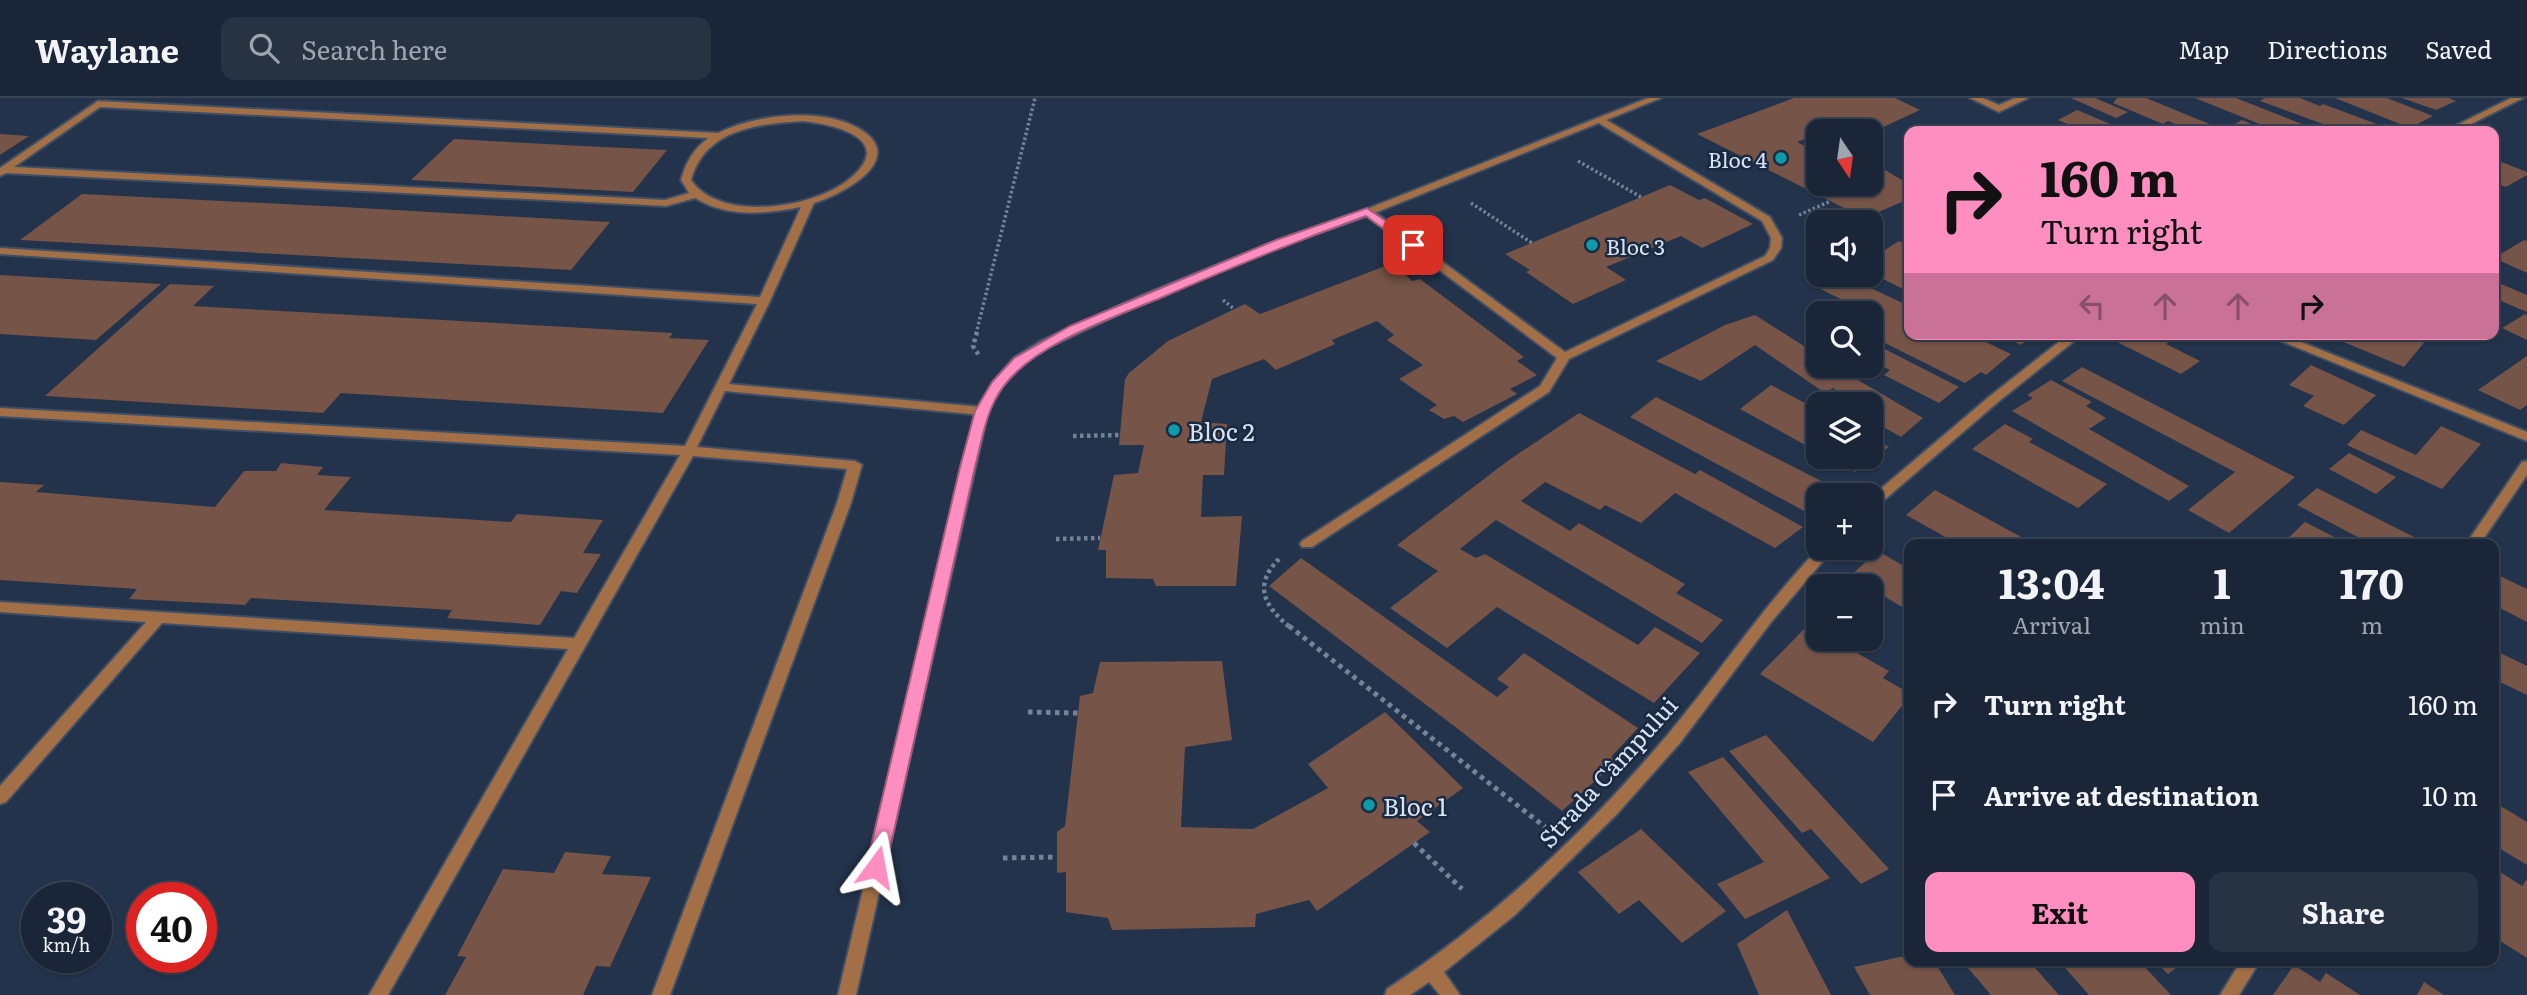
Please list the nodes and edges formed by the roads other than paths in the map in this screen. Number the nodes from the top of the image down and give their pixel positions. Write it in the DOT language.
graph roads {
  1 [pos="1656,98"];
  2 [pos="1975,98"];
  3 [pos="2023,98"];
  4 [pos="2518,98"];
  5 [pos="1600,120"];
  6 [pos="2460,126"];
  7 [pos="720,136"];
  8 [pos="2,172"];
  9 [pos="696,194"];
  10 [pos="809,202"];
  11 [pos="1367,212"];
  12 [pos="0,251"];
  13 [pos="764,301"];
  14 [pos="2069,340"];
  15 [pos="2285,340"];
  16 [pos="1564,357"];
  17 [pos="722,387"];
  18 [pos="982,411"];
  19 [pos="0,412"];
  20 [pos="2527,437"];
  21 [pos="688,451"];
  22 [pos="2527,465"];
  23 [pos="1883,494"];
  24 [pos="2476,539"];
  25 [pos="1307,544"];
  26 [pos="1817,560"];
  27 [pos="0,607"];
  28 [pos="158,618"];
  29 [pos="576,644"];
  30 [pos="0,797"];
  31 [pos="2248,966"];
  32 [pos="1432,971"];
  33 [pos="377,995"];
  34 [pos="661,995"];
  35 [pos="847,995"];
  36 [pos="1394,995"];
  37 [pos="1451,995"];
  38 [pos="2229,995"];
  1 -- 5 [label="street"];
  2 -- 3 [label="street"];
  4 -- 6 [label="street"];
  5 -- 11 [label="street"];
  5 -- 16 [label="street"];
  7 -- 8 [label="street"];
  7 -- 9 [label="street"];
  7 -- 10 [label="street"];
  8 -- 9 [label="street"];
  9 -- 10 [label="street"];
  10 -- 13 [label="street"];
  11 -- 16 [label="street"];
  11 -- 18 [label="street"];
  12 -- 13 [label="street"];
  13 -- 17 [label="street"];
  14 -- 23 [label="street"];
  15 -- 20 [label="street"];
  16 -- 25 [label="street"];
  17 -- 18 [label="street"];
  17 -- 21 [label="street"];
  18 -- 35 [label="street"];
  19 -- 21 [label="street"];
  21 -- 29 [label="street"];
  21 -- 34 [label="street"];
  22 -- 24 [label="street"];
  26 -- 32 [label="street, Strada Câmpului"];
  27 -- 28 [label="street"];
  28 -- 29 [label="street"];
  28 -- 30 [label="street"];
  29 -- 33 [label="street"];
  31 -- 38 [label="street"];
  32 -- 36 [label="street, Strada Câmpului"];
  32 -- 37 [label="street"];
}
